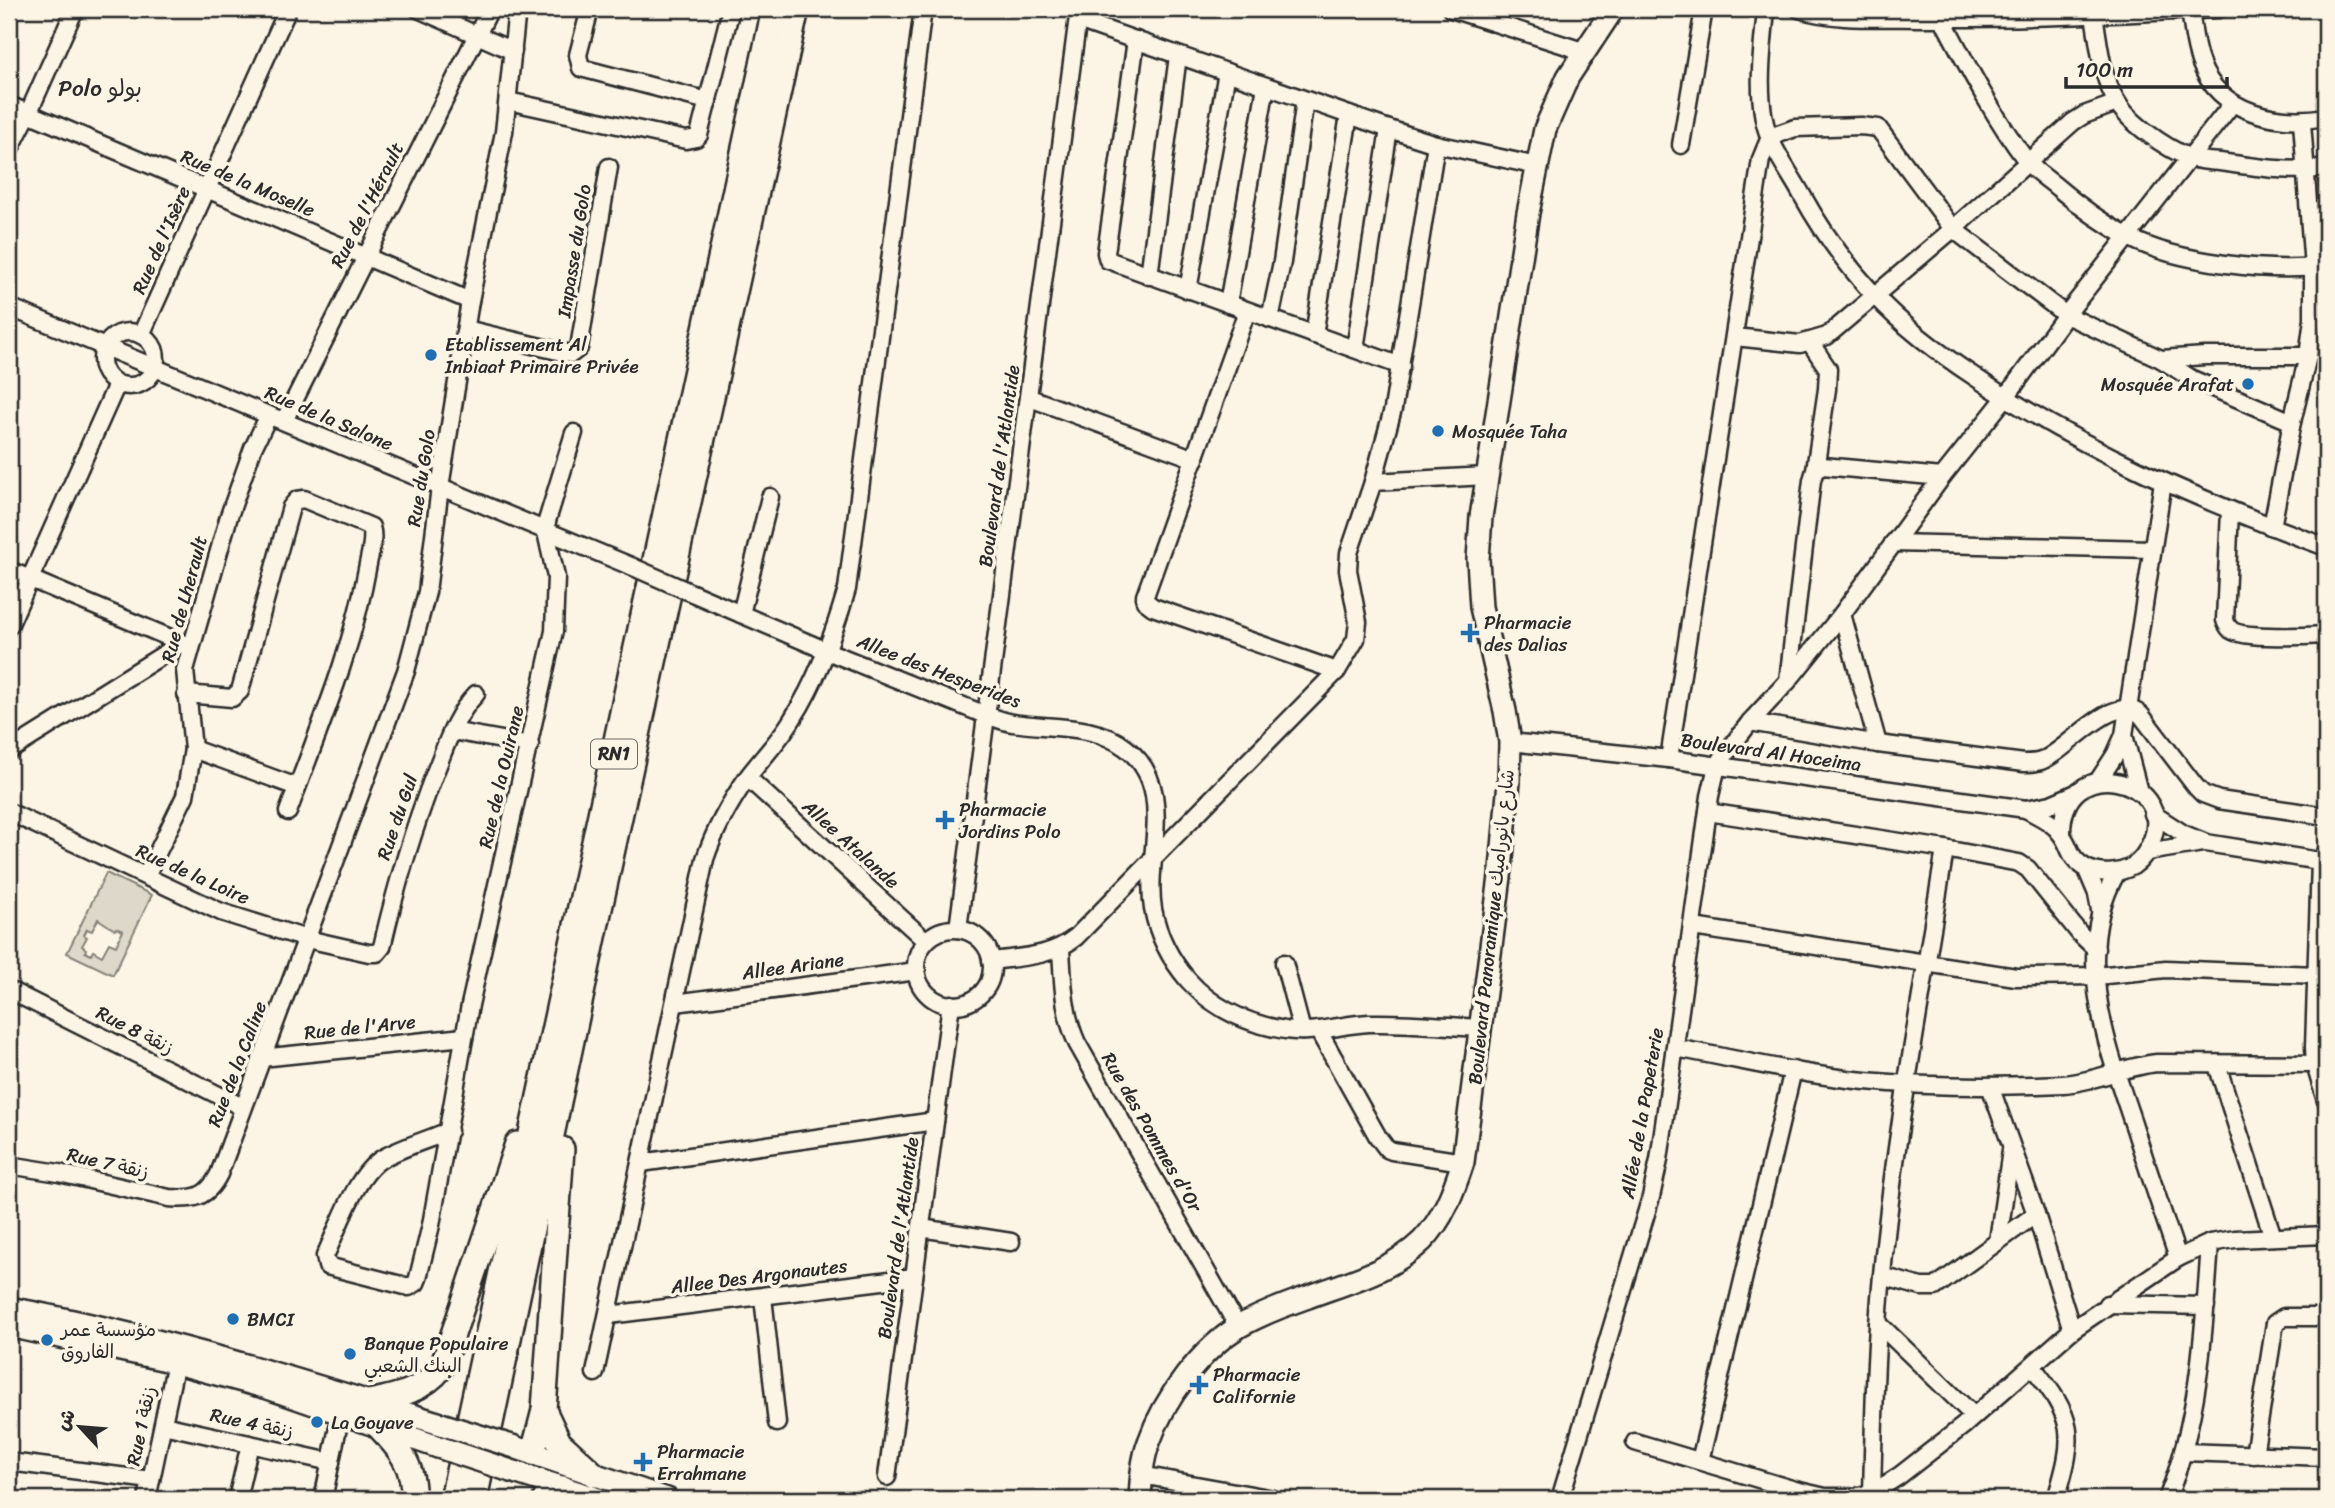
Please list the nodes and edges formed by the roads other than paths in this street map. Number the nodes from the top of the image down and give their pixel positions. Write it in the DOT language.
graph roads {
  1 [pos="75,9"];
  2 [pos="288,9"];
  3 [pos="418,9"];
  4 [pos="490,9"];
  5 [pos="517,9"];
  6 [pos="590,9"];
  7 [pos="731,9"];
  8 [pos="774,9"];
  9 [pos="797,9"];
  10 [pos="922,9"];
  11 [pos="1451,9"];
  12 [pos="1613,9"];
  13 [pos="1703,9"];
  14 [pos="1766,9"];
  15 [pos="1799,9"];
  16 [pos="2219,9"];
  17 [pos="2190,10"];
  18 [pos="1078,15"];
  19 [pos="2094,15"];
  20 [pos="1942,18"];
  21 [pos="476,36"];
  22 [pos="1136,40"];
  23 [pos="513,51"];
  24 [pos="1583,51"];
  25 [pos="1178,55"];
  26 [pos="1227,72"];
  27 [pos="1266,86"];
  28 [pos="1305,100"];
  29 [pos="508,101"];
  30 [pos="708,102"];
  31 [pos="2117,103"];
  32 [pos="2232,104"];
  33 [pos="9,105"];
  34 [pos="28,114"];
  35 [pos="1349,115"];
  36 [pos="2326,117"];
  37 [pos="2302,122"];
  38 [pos="1389,129"];
  39 [pos="1770,137"];
  40 [pos="1436,144"];
  41 [pos="1681,145"];
  42 [pos="9,151"];
  43 [pos="2190,158"];
  44 [pos="2028,162"];
  45 [pos="1537,166"];
  46 [pos="609,167"];
  47 [pos="2326,168"];
  48 [pos="2307,171"];
  49 [pos="207,188"];
  50 [pos="1953,229"];
  51 [pos="2129,237"];
  52 [pos="365,256"];
  53 [pos="2320,267"];
  54 [pos="1149,276"];
  55 [pos="1188,290"];
  56 [pos="1875,296"];
  57 [pos="470,301"];
  58 [pos="1228,304"];
  59 [pos="9,307"];
  60 [pos="1247,311"];
  61 [pos="2066,315"];
  62 [pos="1270,319"];
  63 [pos="466,328"];
  64 [pos="141,335"];
  65 [pos="1314,335"];
  66 [pos="1735,337"];
  67 [pos="1810,342"];
  68 [pos="105,347"];
  69 [pos="1355,349"];
  70 [pos="2308,356"];
  71 [pos="2161,359"];
  72 [pos="1401,366"];
  73 [pos="155,368"];
  74 [pos="117,384"];
  75 [pos="1030,398"];
  76 [pos="2005,398"];
  77 [pos="276,418"];
  78 [pos="2292,422"];
  79 [pos="573,432"];
  80 [pos="1195,458"];
  81 [pos="1815,470"];
  82 [pos="1487,477"];
  83 [pos="1942,477"];
  84 [pos="1373,482"];
  85 [pos="2163,482"];
  86 [pos="440,487"];
  87 [pos="770,497"];
  88 [pos="2230,510"];
  89 [pos="2272,527"];
  90 [pos="546,532"];
  91 [pos="1893,543"];
  92 [pos="2326,547"];
  93 [pos="2152,549"];
  94 [pos="9,570"];
  95 [pos="30,579"];
  96 [pos="692,593"];
  97 [pos="741,614"];
  98 [pos="1842,614"];
  99 [pos="9,626"];
  100 [pos="2326,635"];
  101 [pos="186,645"];
  102 [pos="827,651"];
  103 [pos="1337,671"];
  104 [pos="1788,681"];
  105 [pos="186,694"];
  106 [pos="476,694"];
  107 [pos="2129,707"];
  108 [pos="988,716"];
  109 [pos="1750,722"];
  110 [pos="452,731"];
  111 [pos="2124,735"];
  112 [pos="1510,742"];
  113 [pos="1878,744"];
  114 [pos="530,745"];
  115 [pos="194,749"];
  116 [pos="9,751"];
  117 [pos="1669,759"];
  118 [pos="1717,766"];
  119 [pos="748,778"];
  120 [pos="2098,781"];
  121 [pos="298,786"];
  122 [pos="2139,792"];
  123 [pos="2074,794"];
  124 [pos="2026,809"];
  125 [pos="9,812"];
  126 [pos="288,812"];
  127 [pos="1708,812"];
  128 [pos="2153,814"];
  129 [pos="2326,816"];
  130 [pos="2062,834"];
  131 [pos="2206,843"];
  132 [pos="1945,849"];
  133 [pos="2147,852"];
  134 [pos="1154,856"];
  135 [pos="2324,858"];
  136 [pos="2086,867"];
  137 [pos="2117,872"];
  138 [pos="146,876"];
  139 [pos="2100,913"];
  140 [pos="1693,928"];
  141 [pos="958,929"];
  142 [pos="307,939"];
  143 [pos="926,941"];
  144 [pos="1061,948"];
  145 [pos="2096,949"];
  146 [pos="369,953"];
  147 [pos="991,961"];
  148 [pos="1284,963"];
  149 [pos="1927,965"];
  150 [pos="917,971"];
  151 [pos="2317,975"];
  152 [pos="2096,976"];
  153 [pos="9,990"];
  154 [pos="675,1003"];
  155 [pos="951,1004"];
  156 [pos="1481,1028"];
  157 [pos="1310,1030"];
  158 [pos="554,1036"];
  159 [pos="464,1037"];
  160 [pos="1675,1048"];
  161 [pos="261,1058"];
  162 [pos="2321,1064"];
  163 [pos="2217,1065"];
  164 [pos="1793,1070"];
  165 [pos="2116,1072"];
  166 [pos="566,1076"];
  167 [pos="1906,1084"];
  168 [pos="1990,1086"];
  169 [pos="2326,1101"];
  170 [pos="242,1107"];
  171 [pos="935,1121"];
  172 [pos="449,1132"];
  173 [pos="2012,1145"];
  174 [pos="1463,1162"];
  175 [pos="641,1163"];
  176 [pos="9,1165"];
  177 [pos="199,1197"];
  178 [pos="2036,1214"];
  179 [pos="921,1228"];
  180 [pos="2326,1235"];
  181 [pos="2273,1237"];
  182 [pos="1998,1241"];
  183 [pos="1011,1242"];
  184 [pos="2210,1243"];
  185 [pos="2178,1258"];
  186 [pos="1882,1276"];
  187 [pos="914,1277"];
  188 [pos="763,1297"];
  189 [pos="2107,1304"];
  190 [pos="2206,1306"];
  191 [pos="9,1308"];
  192 [pos="609,1315"];
  193 [pos="2326,1317"];
  194 [pos="1878,1323"];
  195 [pos="9,1326"];
  196 [pos="1238,1327"];
  197 [pos="2072,1330"];
  198 [pos="176,1362"];
  199 [pos="2032,1366"];
  200 [pos="595,1373"];
  201 [pos="369,1402"];
  202 [pos="544,1410"];
  203 [pos="341,1412"];
  204 [pos="1974,1416"];
  205 [pos="777,1423"];
  206 [pos="377,1425"];
  207 [pos="163,1426"];
  208 [pos="1635,1442"];
  209 [pos="250,1444"];
  210 [pos="524,1450"];
  211 [pos="2184,1452"];
  212 [pos="2254,1455"];
  213 [pos="2326,1457"];
  214 [pos="1700,1461"];
  215 [pos="9,1462"];
  216 [pos="331,1462"];
  217 [pos="595,1475"];
  218 [pos="1141,1475"];
  219 [pos="887,1477"];
  220 [pos="151,1480"];
  221 [pos="1871,1493"];
  222 [pos="555,1495"];
  223 [pos="1794,1495"];
  224 [pos="147,1499"];
  225 [pos="237,1499"];
  226 [pos="323,1499"];
  227 [pos="413,1499"];
  228 [pos="452,1499"];
  229 [pos="475,1499"];
  230 [pos="598,1499"];
  231 [pos="667,1499"];
  232 [pos="1140,1499"];
  233 [pos="1274,1499"];
  234 [pos="1560,1499"];
  235 [pos="2056,1499"];
  236 [pos="2167,1499"];
  1 -- 34 [label="street"];
  2 -- 49 [label="street, Rue de l'Isère"];
  3 -- 21 [label="street"];
  4 -- 21 [label="street, Rue de l'Hérault"];
  5 -- 23 [label="street, Rue du Golo"];
  6 -- 30 [label="street"];
  7 -- 30 [label="street"];
  8 -- 158 [label="highway, RN1"];
  9 -- 166 [label="highway, RN1"];
  10 -- 102 [label="street"];
  11 -- 24 [label="street"];
  12 -- 24 [label="main road, Boulevard Panoramique شارع بانوراميك"];
  13 -- 41 [label="street"];
  14 -- 39 [label="street"];
  15 -- 20 [label="street"];
  16 -- 17 [label="street"];
  17 -- 19 [label="street"];
  17 -- 32 [label="street"];
  18 -- 22 [label="street"];
  18 -- 75 [label="street, Boulevard de l'Atlantide"];
  19 -- 20 [label="street"];
  19 -- 31 [label="street"];
  20 -- 44 [label="street"];
  21 -- 23 [label="street"];
  21 -- 52 [label="street, Rue de l'Hérault"];
  22 -- 25 [label="street"];
  22 -- 54 [label="street"];
  23 -- 29 [label="street, Rue du Golo"];
  24 -- 45 [label="main road, Boulevard Panoramique شارع بانوراميك"];
  25 -- 26 [label="street"];
  25 -- 54 [label="street"];
  26 -- 27 [label="street"];
  26 -- 55 [label="street"];
  27 -- 28 [label="street"];
  27 -- 58 [label="street"];
  28 -- 35 [label="street"];
  28 -- 62 [label="street"];
  29 -- 30 [label="street"];
  29 -- 57 [label="street, Rue du Golo"];
  31 -- 43 [label="street"];
  31 -- 44 [label="street"];
  32 -- 37 [label="street"];
  32 -- 43 [label="street"];
  33 -- 34 [label="street, Rue de la Moselle"];
  34 -- 42 [label="street"];
  34 -- 49 [label="street, Rue de la Moselle"];
  35 -- 38 [label="street"];
  35 -- 65 [label="street"];
  36 -- 37 [label="street"];
  37 -- 48 [label="street"];
  38 -- 40 [label="street"];
  38 -- 69 [label="street"];
  39 -- 50 [label="street"];
  39 -- 56 [label="street"];
  39 -- 66 [label="street"];
  40 -- 45 [label="street"];
  40 -- 72 [label="street"];
  43 -- 48 [label="street"];
  43 -- 51 [label="street"];
  44 -- 50 [label="street"];
  44 -- 51 [label="street"];
  45 -- 82 [label="main road, Boulevard Panoramique شارع بانوراميك"];
  46 -- 63 [label="street, Impasse du Golo"];
  47 -- 48 [label="street"];
  48 -- 53 [label="street"];
  49 -- 52 [label="street, Rue de la Moselle"];
  49 -- 64 [label="street, Rue de l'Isère"];
  50 -- 56 [label="street"];
  50 -- 61 [label="street"];
  51 -- 53 [label="street"];
  51 -- 61 [label="street"];
  52 -- 57 [label="street, Rue de la Moselle"];
  52 -- 77 [label="street, Rue de l'Hérault"];
  53 -- 70 [label="street"];
  54 -- 55 [label="street"];
  55 -- 58 [label="street"];
  56 -- 67 [label="street"];
  56 -- 76 [label="street"];
  57 -- 63 [label="street, Rue du Golo"];
  58 -- 60 [label="street"];
  59 -- 68 [label="street, Rue de la Salone"];
  60 -- 62 [label="street"];
  60 -- 80 [label="street"];
  61 -- 71 [label="street"];
  61 -- 76 [label="street"];
  62 -- 65 [label="street"];
  63 -- 86 [label="street, Rue du Golo"];
  64 -- 68 [label="street"];
  64 -- 73 [label="street"];
  65 -- 69 [label="street"];
  66 -- 67 [label="street"];
  66 -- 117 [label="street"];
  67 -- 81 [label="street"];
  68 -- 73 [label="street, Rue de la Salone"];
  68 -- 74 [label="street"];
  69 -- 72 [label="street"];
  70 -- 71 [label="street"];
  70 -- 78 [label="street"];
  71 -- 78 [label="street"];
  72 -- 84 [label="street"];
  73 -- 74 [label="street"];
  73 -- 77 [label="street, Rue de la Salone"];
  74 -- 95 [label="street"];
  75 -- 80 [label="street"];
  75 -- 108 [label="street, Boulevard de l'Atlantide"];
  76 -- 83 [label="street"];
  76 -- 85 [label="street"];
  77 -- 86 [label="street, Rue de la Salone"];
  77 -- 101 [label="street, Rue de Lherault"];
  78 -- 89 [label="street"];
  79 -- 90 [label="street, Rue de la Ouirane"];
  80 -- 103 [label="street"];
  81 -- 83 [label="street"];
  81 -- 104 [label="street"];
  82 -- 84 [label="street"];
  82 -- 112 [label="main road, Boulevard Panoramique شارع بانوراميك"];
  83 -- 91 [label="street"];
  84 -- 103 [label="street"];
  85 -- 88 [label="street"];
  85 -- 93 [label="street"];
  86 -- 90 [label="street, Rue de la Salone"];
  86 -- 142 [label="street, Rue du Golo"];
  87 -- 97 [label="street"];
  88 -- 89 [label="street"];
  88 -- 100 [label="street"];
  89 -- 92 [label="street"];
  90 -- 96 [label="street, Rue de la Salone, bridge"];
  90 -- 114 [label="street, Rue de la Ouirane"];
  91 -- 93 [label="street"];
  91 -- 98 [label="street"];
  93 -- 107 [label="street"];
  94 -- 95 [label="street"];
  95 -- 99 [label="street"];
  95 -- 101 [label="street"];
  96 -- 97 [label="street, Allee des Hesperides"];
  97 -- 102 [label="street, Allee des Hesperides"];
  98 -- 104 [label="street"];
  98 -- 113 [label="street"];
  101 -- 105 [label="street, Rue de Lherault"];
  101 -- 116 [label="street"];
  102 -- 108 [label="street, Allee des Hesperides"];
  102 -- 119 [label="street"];
  103 -- 134 [label="street"];
  104 -- 109 [label="street"];
  105 -- 115 [label="street, Rue de Lherault"];
  105 -- 121 [label="street"];
  106 -- 110 [label="street, Rue du Gul"];
  107 -- 111 [label="street"];
  107 -- 113 [label="street"];
  107 -- 129 [label="street"];
  108 -- 134 [label="street, Allee des Hesperides"];
  108 -- 141 [label="street, Boulevard de l'Atlantide"];
  109 -- 113 [label="street"];
  109 -- 118 [label="street"];
  110 -- 114 [label="street"];
  110 -- 146 [label="street, Rue du Gul"];
  111 -- 120 [label="street"];
  111 -- 122 [label="street"];
  112 -- 117 [label="street, Boulevard Al Hoceima"];
  112 -- 156 [label="main road, Boulevard Panoramique شارع بانوراميك"];
  114 -- 159 [label="street, Rue de la Ouirane"];
  115 -- 121 [label="street"];
  115 -- 138 [label="street, Rue de Lherault"];
  117 -- 118 [label="street, Boulevard Al Hoceima"];
  118 -- 124 [label="street, Boulevard Al Hoceima"];
  118 -- 127 [label="street, Allée de la Papeterie"];
  119 -- 143 [label="street, Allee Atalande"];
  119 -- 154 [label="street"];
  120 -- 122 [label="street"];
  120 -- 123 [label="street"];
  121 -- 126 [label="street"];
  122 -- 128 [label="street"];
  123 -- 124 [label="street, Boulevard Al Hoceima"];
  123 -- 130 [label="street"];
  124 -- 130 [label="street, Boulevard Al Hoceima"];
  125 -- 138 [label="street, Rue de la Loire"];
  127 -- 132 [label="street"];
  127 -- 140 [label="street, Allée de la Papeterie"];
  128 -- 131 [label="street"];
  128 -- 133 [label="street"];
  130 -- 136 [label="street"];
  131 -- 133 [label="street"];
  131 -- 135 [label="street"];
  132 -- 145 [label="street"];
  132 -- 149 [label="street"];
  133 -- 137 [label="street"];
  134 -- 144 [label="street"];
  134 -- 157 [label="street, Allee des Hesperides"];
  135 -- 151 [label="street"];
  136 -- 137 [label="street"];
  136 -- 139 [label="street"];
  137 -- 139 [label="street"];
  138 -- 142 [label="street, Rue de la Loire"];
  139 -- 145 [label="street"];
  140 -- 149 [label="street"];
  140 -- 160 [label="street, Allée de la Papeterie"];
  141 -- 143 [label="street"];
  141 -- 147 [label="street"];
  142 -- 146 [label="street, Rue de la Loire"];
  142 -- 161 [label="street, Rue de la Caline"];
  143 -- 150 [label="street"];
  144 -- 147 [label="street"];
  144 -- 196 [label="street, Rue des Pommes d'Or"];
  145 -- 152 [label="street"];
  147 -- 155 [label="street"];
  148 -- 157 [label="street"];
  149 -- 152 [label="street"];
  149 -- 167 [label="street"];
  150 -- 154 [label="street, Allee Ariane"];
  150 -- 155 [label="street"];
  151 -- 152 [label="street"];
  151 -- 162 [label="street"];
  152 -- 165 [label="street"];
  153 -- 170 [label="street, Rue 8 زنقة"];
  154 -- 175 [label="street"];
  155 -- 171 [label="street, Boulevard de l'Atlantide"];
  156 -- 157 [label="street, Allee des Hesperides"];
  156 -- 174 [label="main road, Boulevard Panoramique شارع بانوراميك"];
  157 -- 174 [label="street"];
  158 -- 201 [label="highway"];
  158 -- 228 [label="highway, RN1"];
  159 -- 161 [label="street, Rue de l'Arve"];
  159 -- 172 [label="street, Rue de la Ouirane"];
  160 -- 164 [label="street"];
  160 -- 234 [label="street, Allée de la Papeterie"];
  161 -- 170 [label="street, Rue de la Caline"];
  162 -- 163 [label="street"];
  162 -- 169 [label="street"];
  163 -- 165 [label="street"];
  163 -- 181 [label="street"];
  164 -- 167 [label="street"];
  164 -- 214 [label="street"];
  165 -- 168 [label="street"];
  165 -- 185 [label="street"];
  166 -- 202 [label="highway"];
  166 -- 229 [label="highway, RN1"];
  167 -- 168 [label="street"];
  167 -- 186 [label="street"];
  168 -- 173 [label="street"];
  170 -- 177 [label="street, Rue de la Caline"];
  171 -- 175 [label="street"];
  171 -- 179 [label="street, Boulevard de l'Atlantide"];
  172 -- 172 [label="street, Rue de la Ouirane"];
  173 -- 178 [label="street"];
  173 -- 182 [label="street"];
  174 -- 196 [label="main road, Boulevard Panoramique شارع بانوراميك"];
  175 -- 192 [label="street"];
  176 -- 177 [label="street, Rue 7 زنقة"];
  178 -- 182 [label="street"];
  178 -- 197 [label="street"];
  179 -- 183 [label="street"];
  179 -- 187 [label="street, Boulevard de l'Atlantide"];
  180 -- 181 [label="street"];
  181 -- 184 [label="street"];
  182 -- 186 [label="street"];
  184 -- 185 [label="street"];
  184 -- 190 [label="street"];
  185 -- 189 [label="street"];
  186 -- 194 [label="street"];
  187 -- 188 [label="street, Allee Des Argonautes"];
  187 -- 219 [label="street, Boulevard de l'Atlantide"];
  188 -- 192 [label="street, Allee Des Argonautes"];
  188 -- 205 [label="street"];
  189 -- 190 [label="street"];
  189 -- 197 [label="street"];
  190 -- 211 [label="street"];
  191 -- 201 [label="main road"];
  192 -- 200 [label="street"];
  193 -- 212 [label="street"];
  194 -- 204 [label="street"];
  194 -- 221 [label="street"];
  195 -- 198 [label="main road"];
  196 -- 218 [label="main road, Boulevard Panoramique شارع بانوراميك"];
  197 -- 199 [label="street"];
  198 -- 203 [label="main road"];
  198 -- 207 [label="street, Rue 1 زنقة"];
  199 -- 204 [label="street"];
  199 -- 235 [label="street"];
  201 -- 210 [label="main road, bridge"];
  202 -- 210 [label="highway"];
  202 -- 217 [label="highway"];
  203 -- 206 [label="main road"];
  203 -- 216 [label="street"];
  204 -- 221 [label="street"];
  206 -- 222 [label="main road, bridge"];
  206 -- 227 [label="highway"];
  207 -- 209 [label="street, Rue 4 زنقة"];
  207 -- 220 [label="street, Rue 1 زنقة"];
  208 -- 214 [label="street"];
  209 -- 216 [label="street, Rue 4 زنقة"];
  209 -- 225 [label="street"];
  210 -- 217 [label="main road"];
  211 -- 212 [label="street"];
  211 -- 236 [label="street"];
  212 -- 213 [label="street"];
  214 -- 223 [label="street"];
  215 -- 220 [label="street"];
  216 -- 226 [label="street"];
  217 -- 231 [label="main road"];
  218 -- 232 [label="main road, Boulevard Panoramique شارع بانوراميك"];
  218 -- 233 [label="street"];
  220 -- 224 [label="street, Rue 1 زنقة"];
  221 -- 223 [label="street"];
  222 -- 230 [label="main road"];
}
